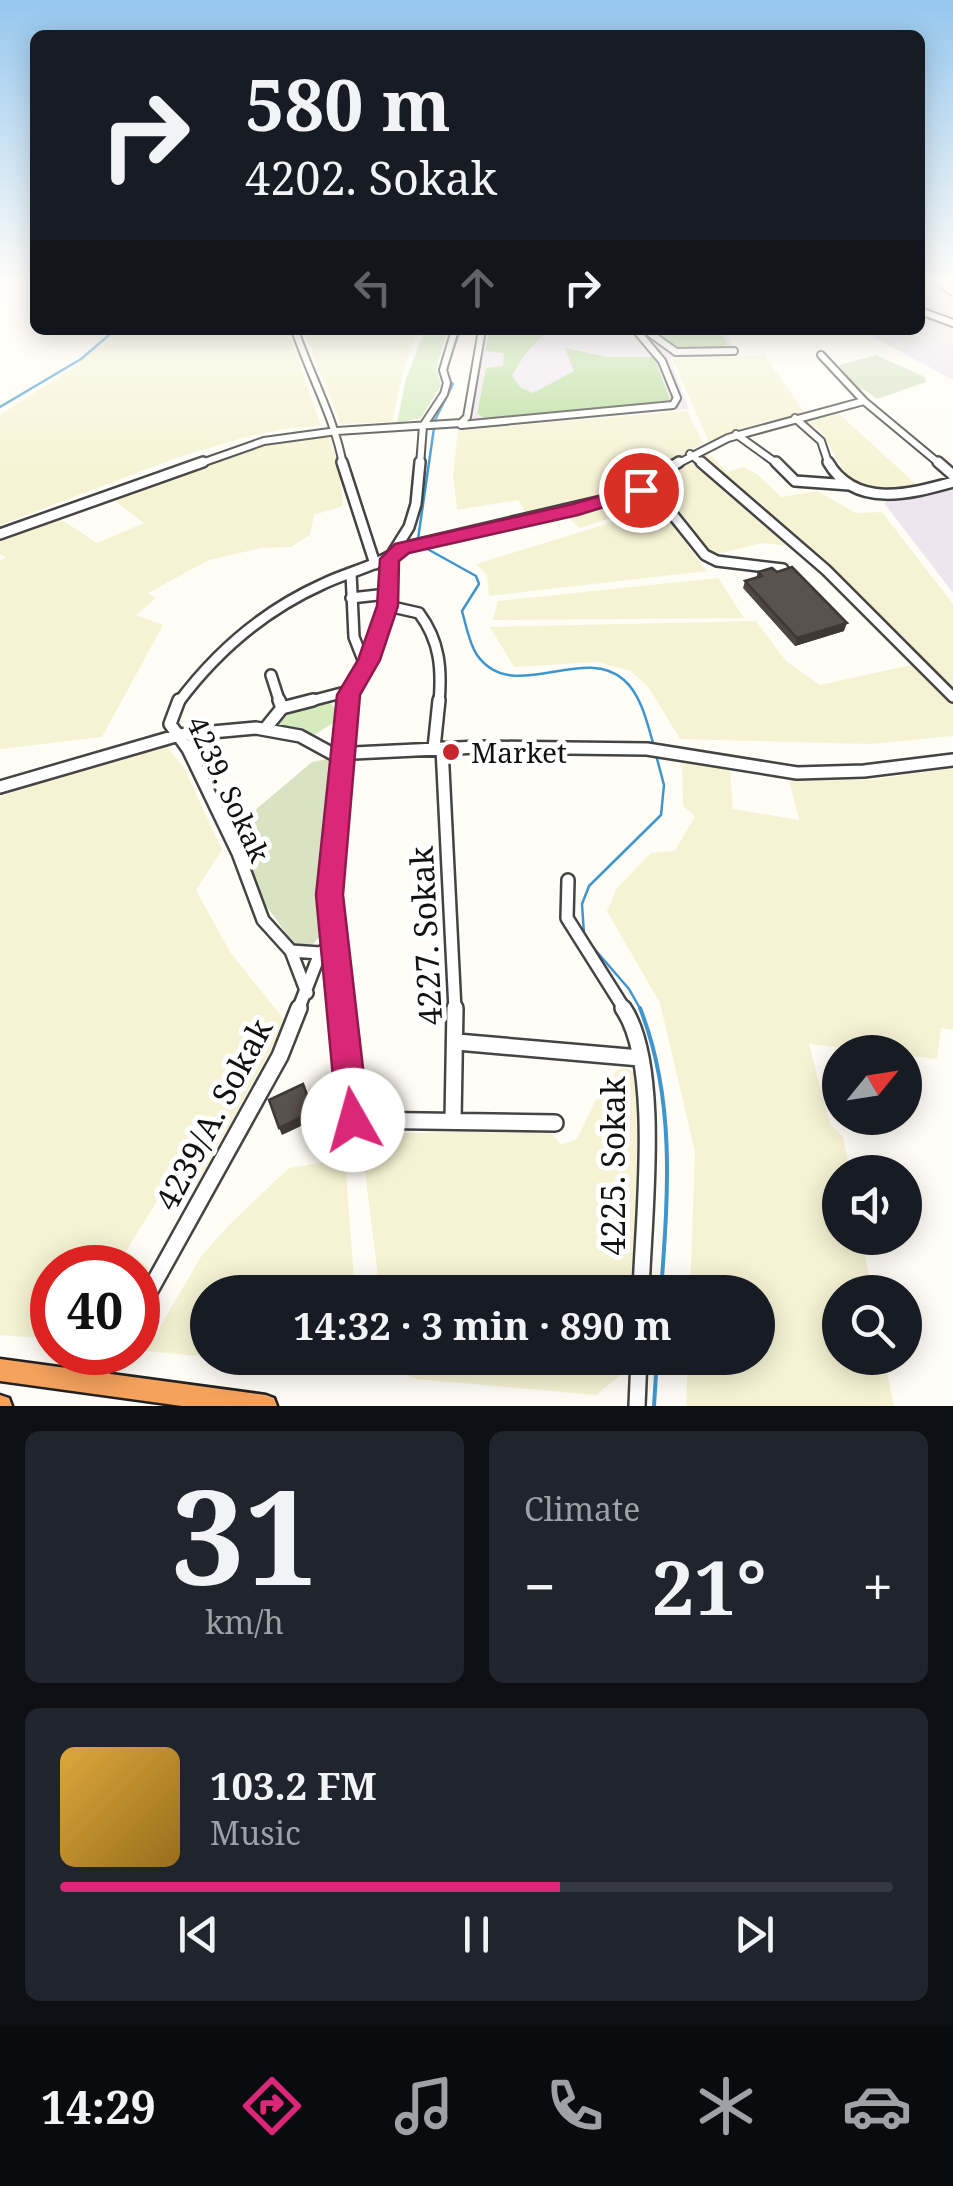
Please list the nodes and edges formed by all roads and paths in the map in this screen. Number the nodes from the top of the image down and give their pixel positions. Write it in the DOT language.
graph roads {
  1 [pos="300,346"];
  2 [pos="450,346"];
  3 [pos="479,346"];
  4 [pos="650,346"];
  5 [pos="667,346"];
  6 [pos="734,351"];
  7 [pos="821,355"];
  8 [pos="864,401"];
  9 [pos="796,418"];
  10 [pos="425,426"];
  11 [pos="451,426"];
  12 [pos="337,431"];
  13 [pos="736,434"];
  14 [pos="690,454"];
  15 [pos="953,478"];
  16 [pos="649,485"];
  17 [pos="849,485"];
  18 [pos="0,534"];
  19 [pos="390,559"];
  20 [pos="374,564"];
  21 [pos="783,569"];
  22 [pos="351,572"];
  23 [pos="351,598"];
  24 [pos="388,600"];
  25 [pos="365,665"];
  26 [pos="271,675"];
  27 [pos="349,690"];
  28 [pos="953,697"];
  29 [pos="282,708"];
  30 [pos="265,728"];
  31 [pos="179,736"];
  32 [pos="438,748"];
  33 [pos="344,754"];
  34 [pos="953,760"];
  35 [pos="0,787"];
  36 [pos="568,880"];
  37 [pos="335,944"];
  38 [pos="290,951"];
  39 [pos="320,953"];
  40 [pos="306,992"];
  41 [pos="458,1042"];
  42 [pos="640,1058"];
  43 [pos="454,1121"];
  44 [pos="555,1123"];
  45 [pos="160,1272"];
  46 [pos="642,1275"];
  47 [pos="0,1370"];
  48 [pos="100,1375"];
  49 [pos="639,1375"];
  50 [pos="96,1382"];
  51 [pos="266,1406"];
  52 [pos="638,1406"];
  1 -- 12 [label="street"];
  2 -- 10 [label="street"];
  3 -- 11 [label="street"];
  4 -- 11 [label="street"];
  5 -- 6 [label="street"];
  7 -- 8 [label="street"];
  8 -- 9 [label="street, 4239. Sokak"];
  8 -- 15 [label="street"];
  9 -- 13 [label="street, 4239. Sokak"];
  9 -- 17 [label="street"];
  10 -- 11 [label="street"];
  10 -- 12 [label="street"];
  10 -- 19 [label="street"];
  12 -- 18 [label="street"];
  12 -- 20 [label="street"];
  13 -- 14 [label="street, 4239. Sokak"];
  13 -- 17 [label="street"];
  14 -- 16 [label="street, 4239. Sokak"];
  14 -- 28 [label="street"];
  15 -- 17 [label="street"];
  16 -- 19 [label="street, 4239. Sokak"];
  16 -- 21 [label="street"];
  19 -- 20 [label="street, 4239. Sokak"];
  19 -- 24 [label="street"];
  20 -- 22 [label="street, 4239. Sokak"];
  22 -- 23 [label="street"];
  22 -- 31 [label="street, 4239. Sokak"];
  23 -- 24 [label="street"];
  23 -- 25 [label="street"];
  24 -- 25 [label="street"];
  24 -- 32 [label="street, 4227. Sokak"];
  25 -- 27 [label="street"];
  26 -- 29 [label="street"];
  27 -- 29 [label="street"];
  27 -- 33 [label="street"];
  29 -- 30 [label="street"];
  30 -- 31 [label="street"];
  30 -- 33 [label="street"];
  31 -- 35 [label="street"];
  31 -- 38 [label="street, 4239. Sokak"];
  32 -- 33 [label="street"];
  32 -- 34 [label="street"];
  32 -- 41 [label="street, 4227. Sokak"];
  33 -- 37 [label="street"];
  36 -- 42 [label="street, 4225. Sokak"];
  37 -- 39 [label="street"];
  37 -- 43 [label="street"];
  38 -- 39 [label="street"];
  38 -- 40 [label="street, 4239. Sokak"];
  39 -- 40 [label="street, 4239/A. Sokak"];
  40 -- 45 [label="street, 4239/A. Sokak"];
  41 -- 42 [label="street"];
  41 -- 43 [label="street, 4227. Sokak"];
  42 -- 46 [label="street, 4225. Sokak"];
  43 -- 44 [label="street"];
  47 -- 50 [label="highway"];
  48 -- 50 [label="street"];
  49 -- 52 [label="street"];
  50 -- 51 [label="highway"];
}
